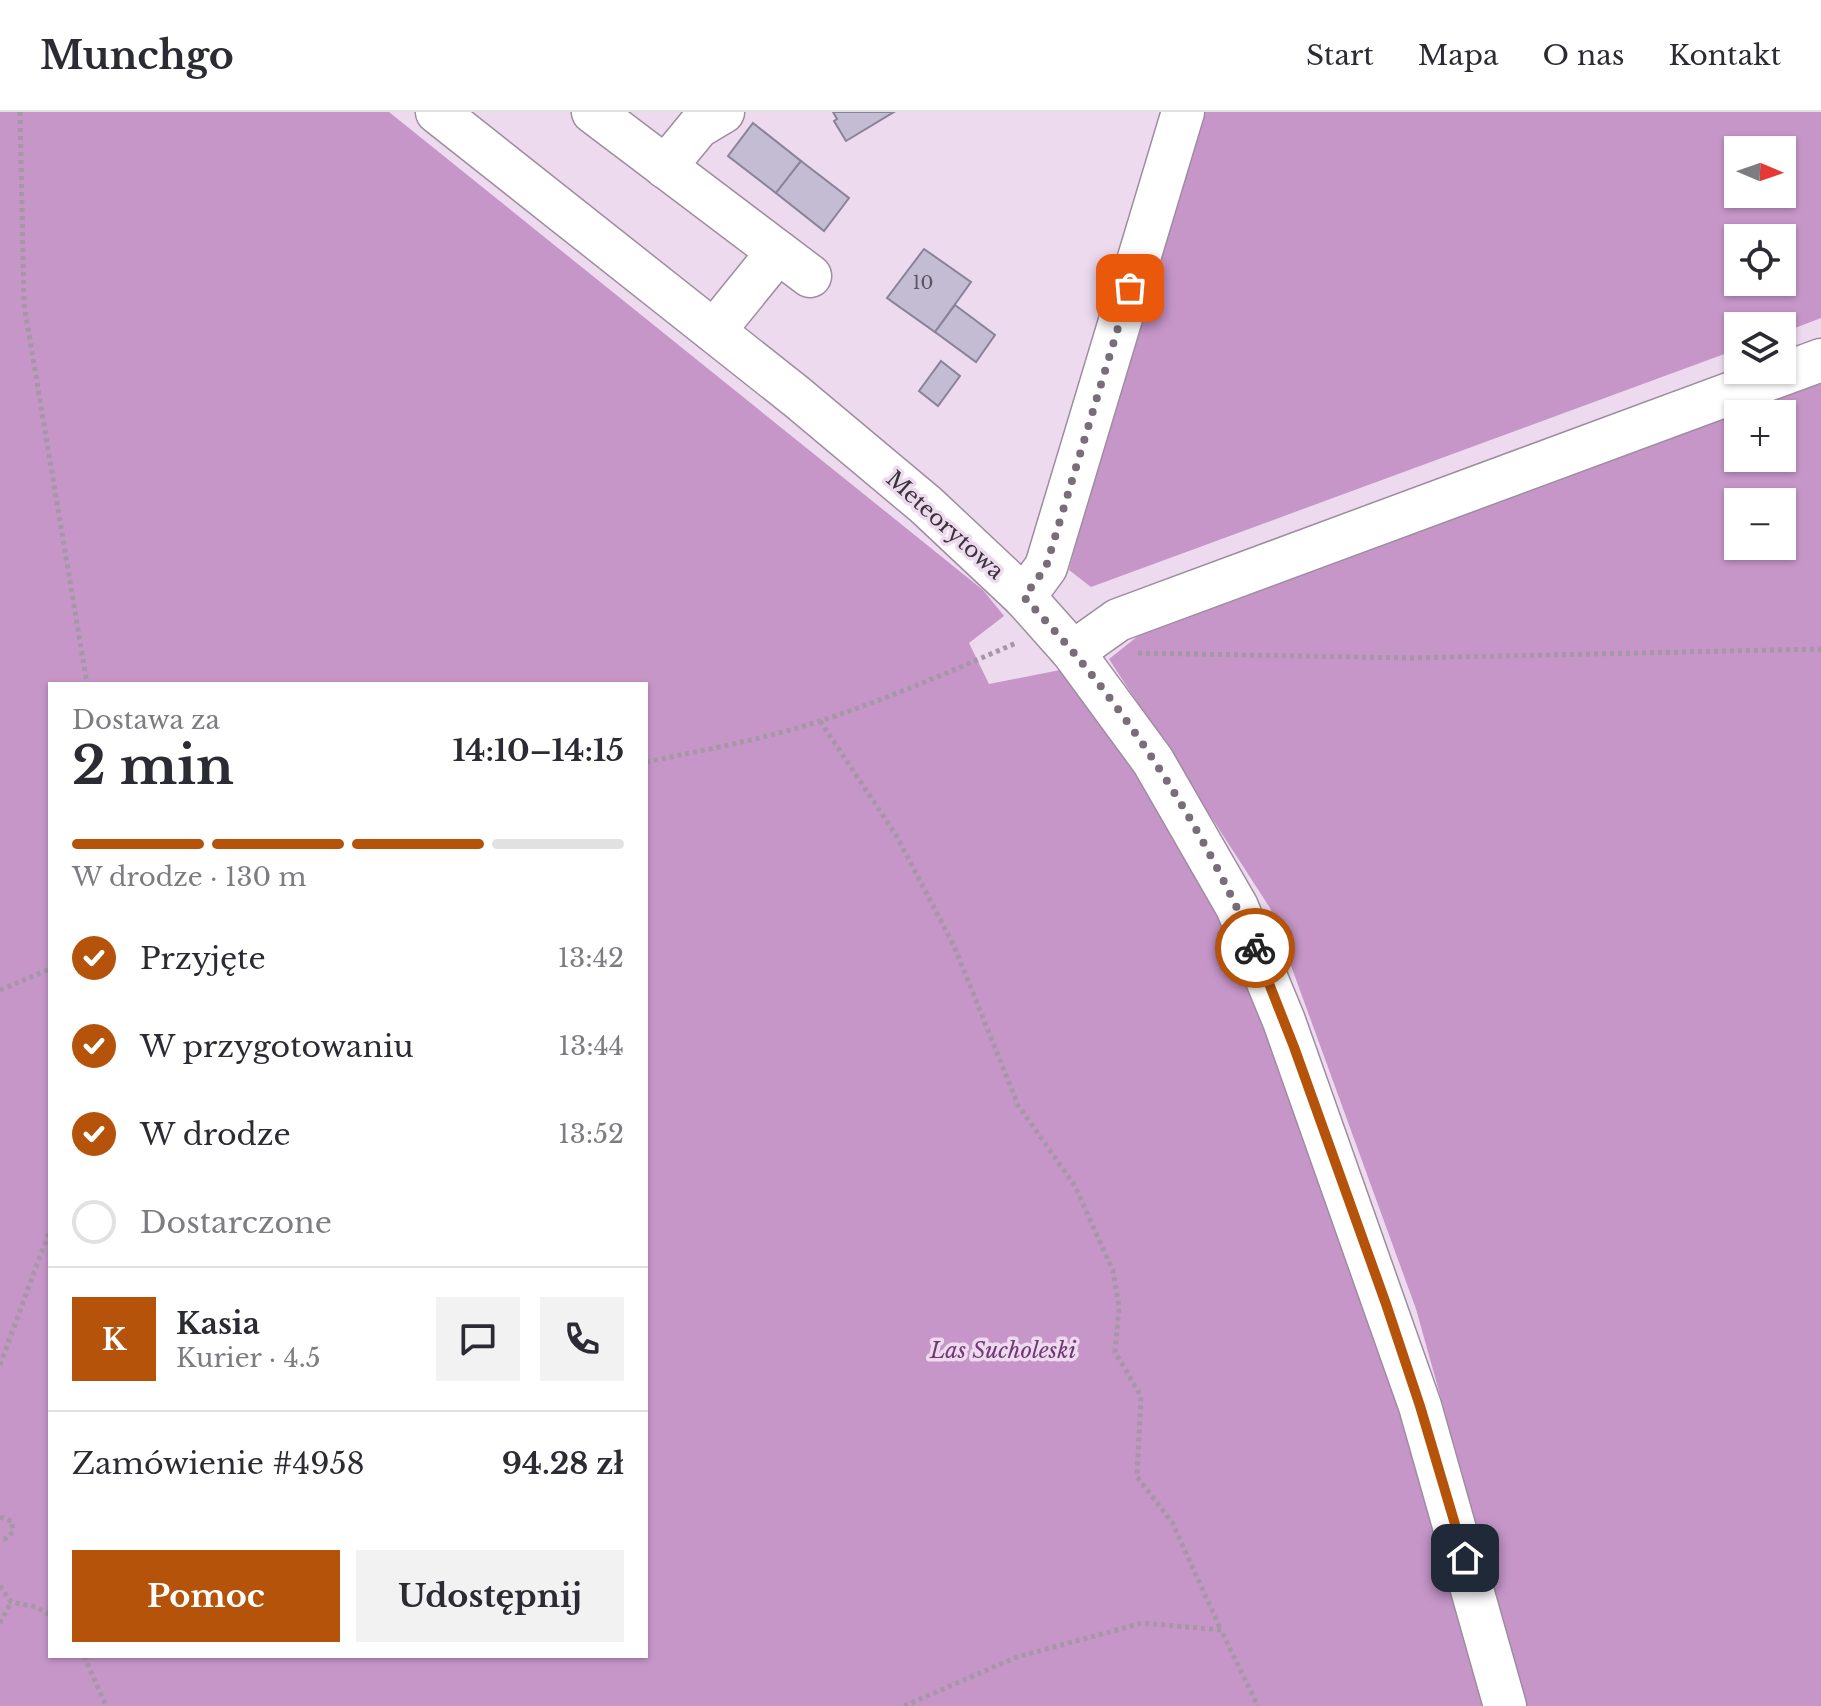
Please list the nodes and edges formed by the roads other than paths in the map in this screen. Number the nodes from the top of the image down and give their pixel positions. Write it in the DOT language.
graph roads {
  1 [pos="437,112"];
  2 [pos="593,112"];
  3 [pos="723,112"];
  4 [pos="1183,112"];
  5 [pos="665,167"];
  6 [pos="717,329"];
  7 [pos="1821,360"];
  8 [pos="1033,607"];
  9 [pos="1073,652"];
  10 [pos="1505,1706"];
  1 -- 6 [label="street, Meteorytowa"];
  2 -- 5 [label="street"];
  3 -- 5 [label="street"];
  4 -- 8 [label="street"];
  5 -- 6 [label="street"];
  6 -- 8 [label="street, Meteorytowa"];
  7 -- 9 [label="street"];
  8 -- 9 [label="street, Meteorytowa"];
  9 -- 10 [label="street, Meteorytowa"];
}
